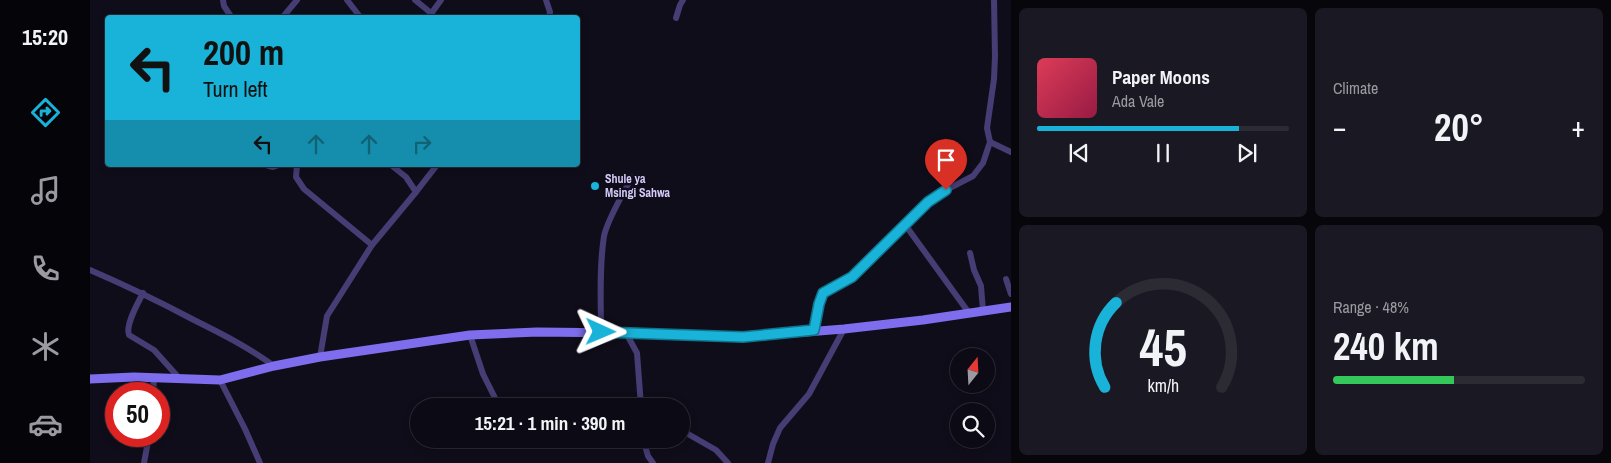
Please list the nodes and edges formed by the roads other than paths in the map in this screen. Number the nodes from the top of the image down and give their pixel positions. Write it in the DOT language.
graph roads {
  1 [pos="223,0"];
  2 [pos="297,0"];
  3 [pos="347,0"];
  4 [pos="416,0"];
  5 [pos="442,0"];
  6 [pos="546,0"];
  7 [pos="683,0"];
  8 [pos="994,0"];
  9 [pos="230,15"];
  10 [pos="284,15"];
  11 [pos="359,15"];
  12 [pos="429,15"];
  13 [pos="550,15"];
  14 [pos="676,18"];
  15 [pos="990,142"];
  16 [pos="1011,152"];
  17 [pos="297,167"];
  18 [pos="394,167"];
  19 [pos="435,167"];
  20 [pos="632,177"];
  21 [pos="416,192"];
  22 [pos="906,226"];
  23 [pos="372,245"];
  24 [pos="970,253"];
  25 [pos="90,270"];
  26 [pos="1006,279"];
  27 [pos="143,293"];
  28 [pos="1011,294"];
  29 [pos="1011,307"];
  30 [pos="983,311"];
  31 [pos="970,313"];
  32 [pos="844,329"];
  33 [pos="814,330"];
  34 [pos="601,332"];
  35 [pos="626,333"];
  36 [pos="470,335"];
  37 [pos="320,357"];
  38 [pos="274,366"];
  39 [pos="154,378"];
  40 [pos="90,379"];
  41 [pos="180,379"];
  42 [pos="220,380"];
  43 [pos="154,382"];
  44 [pos="495,398"];
  45 [pos="642,398"];
  46 [pos="690,435"];
  47 [pos="147,447"];
  48 [pos="646,448"];
  49 [pos="144,463"];
  50 [pos="260,463"];
  51 [pos="652,463"];
  52 [pos="728,463"];
  53 [pos="768,463"];
  1 -- 9 [label="street"];
  2 -- 10 [label="street"];
  3 -- 11 [label="street"];
  4 -- 12 [label="street"];
  5 -- 12 [label="street"];
  6 -- 13 [label="street"];
  7 -- 14 [label="street"];
  8 -- 15 [label="street"];
  15 -- 16 [label="street"];
  15 -- 22 [label="street"];
  17 -- 23 [label="street"];
  18 -- 21 [label="street"];
  19 -- 21 [label="street"];
  20 -- 34 [label="street"];
  21 -- 23 [label="street"];
  22 -- 31 [label="street"];
  22 -- 33 [label="street"];
  23 -- 37 [label="street"];
  24 -- 30 [label="street"];
  25 -- 27 [label="street"];
  26 -- 28 [label="street"];
  27 -- 38 [label="street"];
  27 -- 41 [label="street"];
  29 -- 30 [label="main road"];
  30 -- 31 [label="main road"];
  31 -- 32 [label="main road"];
  32 -- 33 [label="main road"];
  32 -- 53 [label="street"];
  33 -- 35 [label="main road"];
  34 -- 35 [label="main road"];
  34 -- 36 [label="main road"];
  35 -- 45 [label="street"];
  36 -- 37 [label="main road"];
  36 -- 44 [label="street"];
  37 -- 38 [label="main road"];
  38 -- 42 [label="main road"];
  39 -- 40 [label="main road"];
  39 -- 41 [label="main road"];
  39 -- 43 [label="street"];
  41 -- 42 [label="main road"];
  42 -- 50 [label="street"];
  46 -- 52 [label="street"];
  47 -- 49 [label="street"];
  48 -- 51 [label="street"];
}
